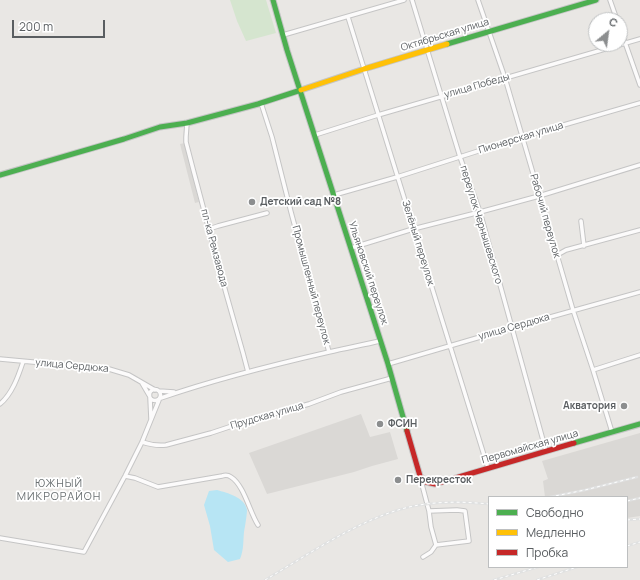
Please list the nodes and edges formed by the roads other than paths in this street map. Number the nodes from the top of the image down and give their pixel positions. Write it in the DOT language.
graph roads {
  1 [pos="273,0"];
  2 [pos="404,0"];
  3 [pos="412,0"];
  4 [pos="478,0"];
  5 [pos="596,0"];
  6 [pos="610,0"];
  7 [pos="614,12"];
  8 [pos="348,17"];
  9 [pos="488,32"];
  10 [pos="283,36"];
  11 [pos="640,39"];
  12 [pos="628,43"];
  13 [pos="427,50"];
  14 [pos="628,50"];
  15 [pos="598,52"];
  16 [pos="364,70"];
  17 [pos="505,78"];
  18 [pos="640,85"];
  19 [pos="301,90"];
  20 [pos="442,96"];
  21 [pos="261,103"];
  22 [pos="640,103"];
  23 [pos="378,115"];
  24 [pos="187,124"];
  25 [pos="315,135"];
  26 [pos="522,137"];
  27 [pos="460,157"];
  28 [pos="640,165"];
  29 [pos="0,175"];
  30 [pos="397,177"];
  31 [pos="334,195"];
  32 [pos="539,196"];
  33 [pos="480,212"];
  34 [pos="267,213"];
  35 [pos="581,221"];
  36 [pos="209,229"];
  37 [pos="413,229"];
  38 [pos="640,230"];
  39 [pos="584,246"];
  40 [pos="351,248"];
  41 [pos="557,256"];
  42 [pos="640,292"];
  43 [pos="574,310"];
  44 [pos="511,328"];
  45 [pos="380,341"];
  46 [pos="449,346"];
  47 [pos="329,352"];
  48 [pos="640,355"];
  49 [pos="0,359"];
  50 [pos="23,362"];
  51 [pos="388,364"];
  52 [pos="593,370"];
  53 [pos="248,372"];
  54 [pos="392,378"];
  55 [pos="141,382"];
  56 [pos="157,390"];
  57 [pos="176,392"];
  58 [pos="150,396"];
  59 [pos="160,399"];
  60 [pos="0,404"];
  61 [pos="151,420"];
  62 [pos="640,424"];
  63 [pos="612,432"];
  64 [pos="142,442"];
  65 [pos="546,451"];
  66 [pos="488,468"];
  67 [pos="125,476"];
  68 [pos="420,476"];
  69 [pos="426,482"];
  70 [pos="429,511"];
  71 [pos="258,525"];
  72 [pos="0,538"];
  73 [pos="436,545"];
  74 [pos="423,557"];
  1 -- 10 [label="main road, Ульяновский переулок"];
  2 -- 8 [label="street"];
  3 -- 13 [label="street, переулок Чернышевского"];
  4 -- 9 [label="street, Рабочий переулок"];
  5 -- 9 [label="main road, Октябрьская улица"];
  6 -- 7 [label="street"];
  8 -- 10 [label="street"];
  8 -- 16 [label="street, Зелёный переулок"];
  9 -- 13 [label="main road, Октябрьская улица"];
  9 -- 17 [label="street, Рабочий переулок"];
  10 -- 19 [label="main road, Ульяновский переулок"];
  11 -- 12 [label="street, улица Победы"];
  13 -- 16 [label="main road, Октябрьская улица"];
  13 -- 20 [label="street, переулок Чернышевского"];
  14 -- 18 [label="street"];
  15 -- 17 [label="street, улица Победы"];
  16 -- 19 [label="main road, Октябрьская улица"];
  16 -- 23 [label="street, Зелёный переулок"];
  17 -- 20 [label="street, улица Победы"];
  17 -- 26 [label="street, Рабочий переулок"];
  19 -- 21 [label="main road, Октябрьская улица"];
  19 -- 25 [label="main road, Ульяновский переулок"];
  20 -- 23 [label="street, улица Победы"];
  20 -- 27 [label="street, переулок Чернышевского"];
  21 -- 24 [label="main road, Октябрьская улица"];
  21 -- 47 [label="street, Промышленный переулок"];
  22 -- 26 [label="street, Пионерская улица"];
  23 -- 25 [label="street, улица Победы"];
  23 -- 30 [label="street, Зелёный переулок"];
  24 -- 29 [label="main road, Октябрьская улица"];
  24 -- 36 [label="street, пл-ка Ремзавода"];
  25 -- 31 [label="main road, Ульяновский переулок"];
  26 -- 27 [label="street, Пионерская улица"];
  26 -- 32 [label="street, Рабочий переулок"];
  27 -- 30 [label="street, Пионерская улица"];
  27 -- 33 [label="street, переулок Чернышевского"];
  28 -- 32 [label="street"];
  30 -- 31 [label="street, Пионерская улица"];
  30 -- 37 [label="street, Зелёный переулок"];
  31 -- 40 [label="main road, Ульяновский переулок"];
  32 -- 33 [label="street"];
  32 -- 41 [label="street, Рабочий переулок"];
  33 -- 37 [label="street"];
  33 -- 44 [label="street, переулок Чернышевского"];
  34 -- 36 [label="street"];
  35 -- 39 [label="street"];
  36 -- 53 [label="street, пл-ка Ремзавода"];
  37 -- 40 [label="street"];
  37 -- 46 [label="street, Зелёный переулок"];
  38 -- 39 [label="street"];
  39 -- 41 [label="street"];
  40 -- 45 [label="main road, Ульяновский переулок"];
  41 -- 43 [label="street, Рабочий переулок"];
  42 -- 43 [label="street, улица Сердюка"];
  43 -- 44 [label="street, улица Сердюка"];
  43 -- 52 [label="street, Рабочий переулок"];
  44 -- 46 [label="street, улица Сердюка"];
  44 -- 65 [label="street, переулок Чернышевского"];
  45 -- 47 [label="street"];
  45 -- 51 [label="main road, Ульяновский переулок"];
  46 -- 51 [label="street, улица Сердюка"];
  46 -- 66 [label="street, Зелёный переулок"];
  47 -- 53 [label="street"];
  48 -- 52 [label="street"];
  49 -- 50 [label="street, улица Сердюка"];
  50 -- 55 [label="street, улица Сердюка"];
  50 -- 60 [label="street"];
  51 -- 54 [label="main road, Ульяновский переулок"];
  52 -- 63 [label="street, Рабочий переулок"];
  53 -- 57 [label="street"];
  54 -- 64 [label="street, Прудская улица"];
  54 -- 68 [label="main road, Ульяновский переулок"];
  55 -- 56 [label="street, улица Сердюка"];
  55 -- 58 [label="street"];
  56 -- 57 [label="street"];
  56 -- 58 [label="street"];
  56 -- 59 [label="street"];
  57 -- 59 [label="street"];
  58 -- 59 [label="street"];
  58 -- 61 [label="street"];
  59 -- 61 [label="street"];
  61 -- 64 [label="street"];
  62 -- 63 [label="main road, Первомайская улица"];
  63 -- 65 [label="main road, Первомайская улица"];
  64 -- 67 [label="street"];
  65 -- 66 [label="main road, Первомайская улица"];
  66 -- 69 [label="main road, Первомайская улица"];
  67 -- 71 [label="street"];
  67 -- 72 [label="street"];
  68 -- 69 [label="main road, Ульяновский переулок"];
  68 -- 70 [label="street"];
  70 -- 73 [label="street"];
  70 -- 73 [label="street"];
  73 -- 74 [label="street"];
}
